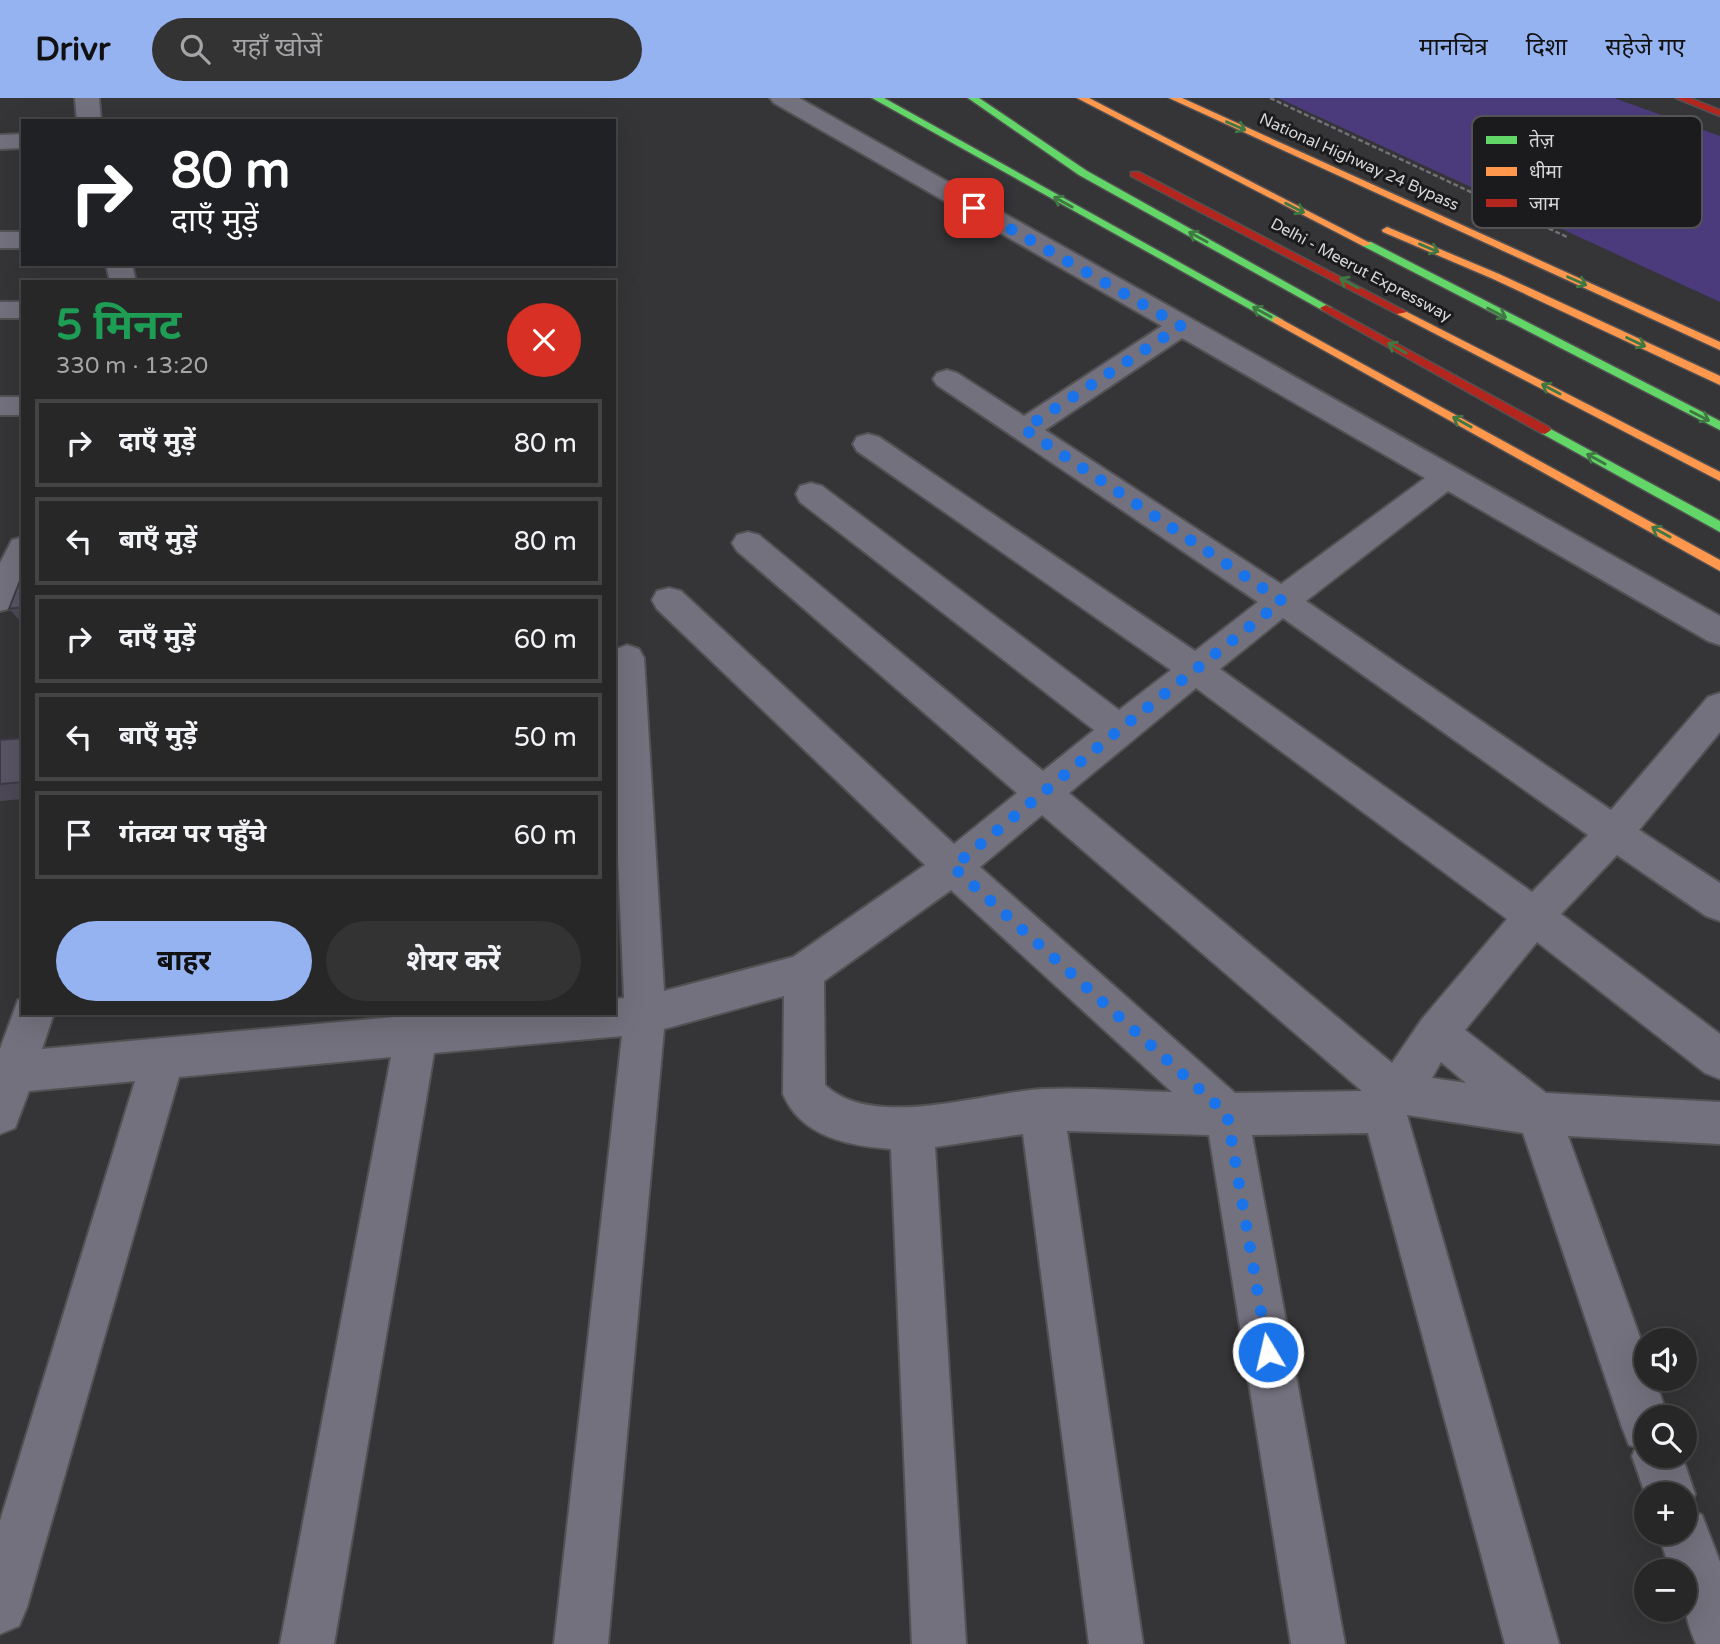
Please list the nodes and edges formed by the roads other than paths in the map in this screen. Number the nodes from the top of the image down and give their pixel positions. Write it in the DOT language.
graph roads {
  1 [pos="87,98"];
  2 [pos="782,98"];
  3 [pos="877,98"];
  4 [pos="973,98"];
  5 [pos="982,98"];
  6 [pos="1082,98"];
  7 [pos="1174,98"];
  8 [pos="1681,98"];
  9 [pos="1720,113"];
  10 [pos="1118,116"];
  11 [pos="89,119"];
  12 [pos="1056,135"];
  13 [pos="21,141"];
  14 [pos="0,142"];
  15 [pos="1118,165"];
  16 [pos="1319,201"];
  17 [pos="1369,222"];
  18 [pos="0,240"];
  19 [pos="21,240"];
  20 [pos="0,310"];
  21 [pos="21,310"];
  22 [pos="1181,326"];
  23 [pos="1720,346"];
  24 [pos="947,379"];
  25 [pos="1720,382"];
  26 [pos="21,406"];
  27 [pos="0,407"];
  28 [pos="1720,426"];
  29 [pos="1024,429"];
  30 [pos="868,443"];
  31 [pos="1720,477"];
  32 [pos="1446,478"];
  33 [pos="811,494"];
  34 [pos="1720,527"];
  35 [pos="748,543"];
  36 [pos="21,552"];
  37 [pos="1720,566"];
  38 [pos="0,599"];
  39 [pos="669,600"];
  40 [pos="1282,601"];
  41 [pos="1720,632"];
  42 [pos="627,658"];
  43 [pos="1196,670"];
  44 [pos="1720,707"];
  45 [pos="1119,730"];
  46 [pos="1044,793"];
  47 [pos="1614,833"];
  48 [pos="953,867"];
  49 [pos="626,874"];
  50 [pos="1720,904"];
  51 [pos="1534,916"];
  52 [pos="804,972"];
  53 [pos="32,1015"];
  54 [pos="645,1015"];
  55 [pos="1437,1032"];
  56 [pos="416,1034"];
  57 [pos="1720,1059"];
  58 [pos="163,1060"];
  59 [pos="8,1073"];
  60 [pos="1390,1102"];
  61 [pos="1042,1110"];
  62 [pos="0,1113"];
  63 [pos="1227,1114"];
  64 [pos="1538,1114"];
  65 [pos="1720,1123"];
  66 [pos="912,1129"];
  67 [pos="1639,1405"];
  68 [pos="1688,1545"];
  69 [pos="0,1607"];
  70 [pos="1720,1638"];
  71 [pos="307,1644"];
  72 [pos="581,1644"];
  73 [pos="939,1644"];
  74 [pos="1116,1644"];
  75 [pos="1318,1644"];
  76 [pos="1532,1644"];
  1 -- 11 [label="street"];
  2 -- 22 [label="street"];
  37 -- 3 [label="main road, one-way"];
  34 -- 4 [label="main road, one-way"];
  5 -- 12 [label="main road"];
  6 -- 10 [label="main road, Delhi - Meerut Expressway"];
  7 -- 23 [label="main road, National Highway 24 Bypass, one-way"];
  8 -- 9 [label="main road"];
  10 -- 16 [label="main road"];
  10 -- 28 [label="main road, Delhi - Meerut Expressway, one-way"];
  13 -- 14 [label="street"];
  31 -- 15 [label="main road, Delhi - Meerut Expressway, one-way"];
  17 -- 25 [label="main road, one-way"];
  18 -- 19 [label="street"];
  20 -- 21 [label="street"];
  22 -- 29 [label="street"];
  22 -- 32 [label="street"];
  24 -- 29 [label="street"];
  26 -- 27 [label="street"];
  29 -- 40 [label="street"];
  30 -- 43 [label="street"];
  32 -- 40 [label="street"];
  32 -- 41 [label="street"];
  33 -- 45 [label="street"];
  35 -- 46 [label="street"];
  36 -- 38 [label="street"];
  39 -- 48 [label="street"];
  40 -- 43 [label="street"];
  40 -- 47 [label="street"];
  42 -- 49 [label="street"];
  43 -- 45 [label="street"];
  43 -- 51 [label="street"];
  44 -- 47 [label="street"];
  45 -- 46 [label="street"];
  46 -- 48 [label="street"];
  46 -- 60 [label="street"];
  47 -- 50 [label="street"];
  47 -- 51 [label="street"];
  48 -- 52 [label="street"];
  48 -- 63 [label="street"];
  49 -- 54 [label="street"];
  51 -- 55 [label="street"];
  51 -- 57 [label="street"];
  52 -- 54 [label="street"];
  52 -- 66 [label="street"];
  53 -- 59 [label="street"];
  54 -- 56 [label="street"];
  54 -- 72 [label="street"];
  55 -- 60 [label="street"];
  55 -- 64 [label="street"];
  56 -- 58 [label="street"];
  56 -- 71 [label="street"];
  58 -- 59 [label="street"];
  58 -- 69 [label="street"];
  59 -- 62 [label="street"];
  60 -- 63 [label="street"];
  60 -- 64 [label="street"];
  60 -- 76 [label="street"];
  61 -- 63 [label="street"];
  61 -- 66 [label="street"];
  61 -- 74 [label="street"];
  63 -- 75 [label="street"];
  64 -- 65 [label="street"];
  64 -- 67 [label="street"];
  66 -- 73 [label="street"];
  68 -- 70 [label="street"];
}
